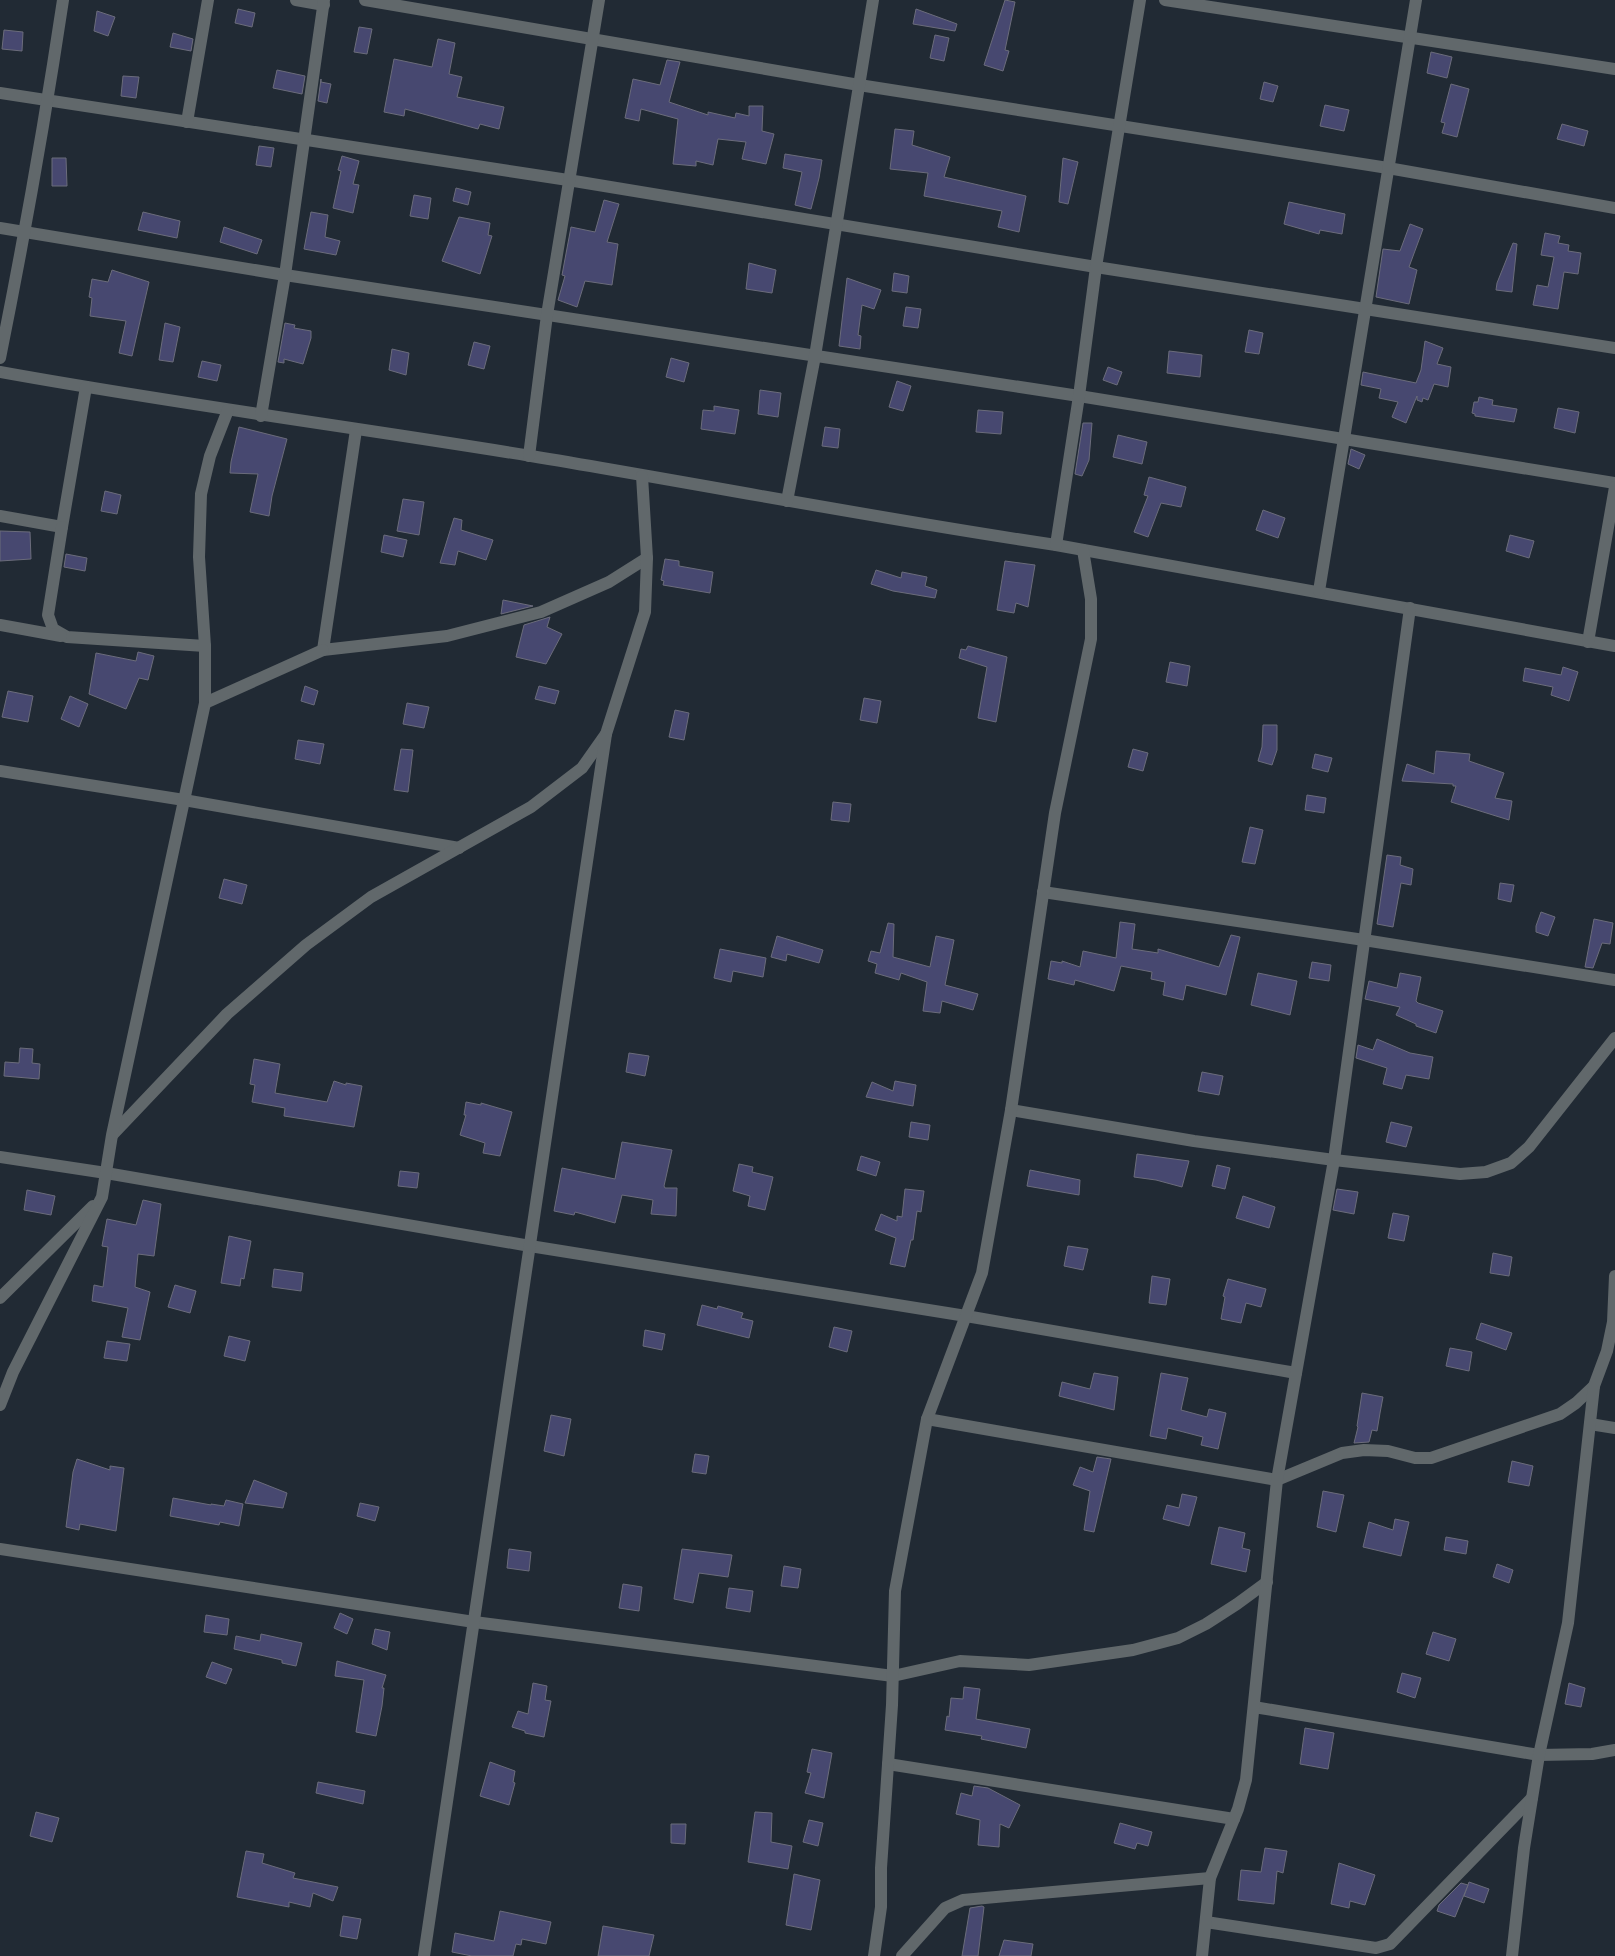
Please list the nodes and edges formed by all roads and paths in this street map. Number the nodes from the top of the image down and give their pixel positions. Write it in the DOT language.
graph roads {
  1 [pos="63,0"];
  2 [pos="208,0"];
  3 [pos="296,0"];
  4 [pos="365,0"];
  5 [pos="599,0"];
  6 [pos="873,0"];
  7 [pos="1140,0"];
  8 [pos="1165,0"];
  9 [pos="1416,0"];
  10 [pos="324,2"];
  11 [pos="1410,36"];
  12 [pos="592,39"];
  13 [pos="1615,69"];
  14 [pos="859,85"];
  15 [pos="0,93"];
  16 [pos="48,101"];
  17 [pos="187,122"];
  18 [pos="1121,125"];
  19 [pos="305,140"];
  20 [pos="1388,168"];
  21 [pos="568,180"];
  22 [pos="1615,208"];
  23 [pos="836,225"];
  24 [pos="0,228"];
  25 [pos="25,232"];
  26 [pos="1096,267"];
  27 [pos="285,275"];
  28 [pos="1366,309"];
  29 [pos="547,315"];
  30 [pos="1615,348"];
  31 [pos="815,356"];
  32 [pos="0,358"];
  33 [pos="0,372"];
  34 [pos="86,387"];
  35 [pos="1079,396"];
  36 [pos="228,410"];
  37 [pos="260,416"];
  38 [pos="356,430"];
  39 [pos="1343,440"];
  40 [pos="529,456"];
  41 [pos="642,476"];
  42 [pos="1615,483"];
  43 [pos="1615,487"];
  44 [pos="788,501"];
  45 [pos="0,516"];
  46 [pos="62,527"];
  47 [pos="1056,545"];
  48 [pos="1083,550"];
  49 [pos="647,558"];
  50 [pos="1319,591"];
  51 [pos="1410,608"];
  52 [pos="0,625"];
  53 [pos="67,637"];
  54 [pos="1588,642"];
  55 [pos="205,646"];
  56 [pos="1615,646"];
  57 [pos="323,650"];
  58 [pos="205,703"];
  59 [pos="606,734"];
  60 [pos="0,771"];
  61 [pos="184,800"];
  62 [pos="459,848"];
  63 [pos="1043,892"];
  64 [pos="1364,940"];
  65 [pos="1615,980"];
  66 [pos="1615,1038"];
  67 [pos="1011,1110"];
  68 [pos="112,1134"];
  69 [pos="0,1157"];
  70 [pos="1334,1160"];
  71 [pos="106,1173"];
  72 [pos="102,1198"];
  73 [pos="530,1246"];
  74 [pos="1615,1276"];
  75 [pos="0,1298"];
  76 [pos="966,1316"];
  77 [pos="1614,1322"];
  78 [pos="1296,1373"];
  79 [pos="1594,1386"];
  80 [pos="0,1405"];
  81 [pos="927,1419"];
  82 [pos="1590,1424"];
  83 [pos="1615,1428"];
  84 [pos="1277,1480"];
  85 [pos="0,1548"];
  86 [pos="1267,1582"];
  87 [pos="474,1622"];
  88 [pos="892,1676"];
  89 [pos="1254,1707"];
  90 [pos="1615,1750"];
  91 [pos="1539,1755"];
  92 [pos="888,1764"];
  93 [pos="1532,1798"];
  94 [pos="1234,1820"];
  95 [pos="1210,1878"];
  96 [pos="1206,1922"];
  97 [pos="424,1956"];
  98 [pos="874,1956"];
  99 [pos="902,1956"];
  100 [pos="1202,1956"];
  101 [pos="1512,1956"];
  1 -- 16 [label="street"];
  2 -- 17 [label="street"];
  3 -- 10 [label="street"];
  4 -- 12 [label="street"];
  5 -- 12 [label="street"];
  6 -- 14 [label="street"];
  7 -- 18 [label="street"];
  8 -- 11 [label="street"];
  9 -- 11 [label="street"];
  10 -- 19 [label="street"];
  11 -- 13 [label="street"];
  11 -- 20 [label="street"];
  12 -- 14 [label="street"];
  12 -- 21 [label="street"];
  14 -- 18 [label="street"];
  14 -- 23 [label="street"];
  15 -- 16 [label="street"];
  16 -- 17 [label="street"];
  16 -- 25 [label="street"];
  17 -- 19 [label="street"];
  18 -- 20 [label="street"];
  18 -- 26 [label="street"];
  19 -- 21 [label="street"];
  19 -- 27 [label="street"];
  20 -- 22 [label="street"];
  20 -- 28 [label="street"];
  21 -- 23 [label="street"];
  21 -- 29 [label="street"];
  23 -- 26 [label="street"];
  23 -- 31 [label="street"];
  24 -- 25 [label="street"];
  25 -- 27 [label="street"];
  25 -- 32 [label="street"];
  26 -- 28 [label="street"];
  26 -- 35 [label="street"];
  27 -- 29 [label="street"];
  27 -- 37 [label="street"];
  28 -- 30 [label="street"];
  28 -- 39 [label="street"];
  29 -- 31 [label="street"];
  29 -- 40 [label="street"];
  31 -- 35 [label="street"];
  31 -- 44 [label="street"];
  33 -- 34 [label="street"];
  34 -- 36 [label="street"];
  34 -- 46 [label="street"];
  35 -- 39 [label="street"];
  35 -- 47 [label="street"];
  36 -- 37 [label="street"];
  36 -- 55 [label="street"];
  37 -- 38 [label="street"];
  38 -- 40 [label="street"];
  38 -- 57 [label="street"];
  39 -- 42 [label="street"];
  39 -- 50 [label="street"];
  40 -- 41 [label="street"];
  41 -- 44 [label="street"];
  41 -- 49 [label="street"];
  43 -- 54 [label="street"];
  44 -- 47 [label="street"];
  45 -- 46 [label="street"];
  46 -- 53 [label="street"];
  47 -- 48 [label="street"];
  48 -- 50 [label="street"];
  48 -- 63 [label="street"];
  49 -- 57 [label="street"];
  49 -- 59 [label="street"];
  50 -- 51 [label="street"];
  51 -- 54 [label="street"];
  51 -- 64 [label="street"];
  52 -- 53 [label="street"];
  53 -- 55 [label="street"];
  54 -- 56 [label="street"];
  55 -- 58 [label="street"];
  57 -- 58 [label="street"];
  58 -- 61 [label="street"];
  59 -- 62 [label="street"];
  59 -- 73 [label="street"];
  60 -- 61 [label="street"];
  61 -- 62 [label="street"];
  61 -- 68 [label="street"];
  62 -- 68 [label="street"];
  63 -- 64 [label="street"];
  63 -- 67 [label="street"];
  64 -- 65 [label="street"];
  64 -- 70 [label="street"];
  66 -- 70 [label="street"];
  67 -- 70 [label="street"];
  67 -- 76 [label="street"];
  68 -- 71 [label="street"];
  69 -- 71 [label="street"];
  70 -- 78 [label="street"];
  71 -- 72 [label="street"];
  71 -- 73 [label="street"];
  72 -- 75 [label="street"];
  72 -- 80 [label="street"];
  73 -- 76 [label="street"];
  73 -- 87 [label="street"];
  74 -- 77 [label="street"];
  76 -- 78 [label="street"];
  76 -- 81 [label="street"];
  77 -- 79 [label="street"];
  78 -- 84 [label="street"];
  79 -- 82 [label="street"];
  79 -- 84 [label="street"];
  81 -- 84 [label="street"];
  81 -- 88 [label="street"];
  82 -- 83 [label="street"];
  82 -- 91 [label="street"];
  84 -- 86 [label="street"];
  85 -- 87 [label="street"];
  86 -- 88 [label="street"];
  86 -- 89 [label="street"];
  87 -- 88 [label="street"];
  87 -- 97 [label="street"];
  88 -- 92 [label="street"];
  89 -- 91 [label="street"];
  89 -- 94 [label="street"];
  90 -- 91 [label="street"];
  91 -- 93 [label="street"];
  92 -- 94 [label="street"];
  92 -- 98 [label="street"];
  93 -- 96 [label="street"];
  93 -- 101 [label="street"];
  94 -- 95 [label="street"];
  95 -- 96 [label="street"];
  95 -- 99 [label="street"];
  96 -- 100 [label="street"];
}
